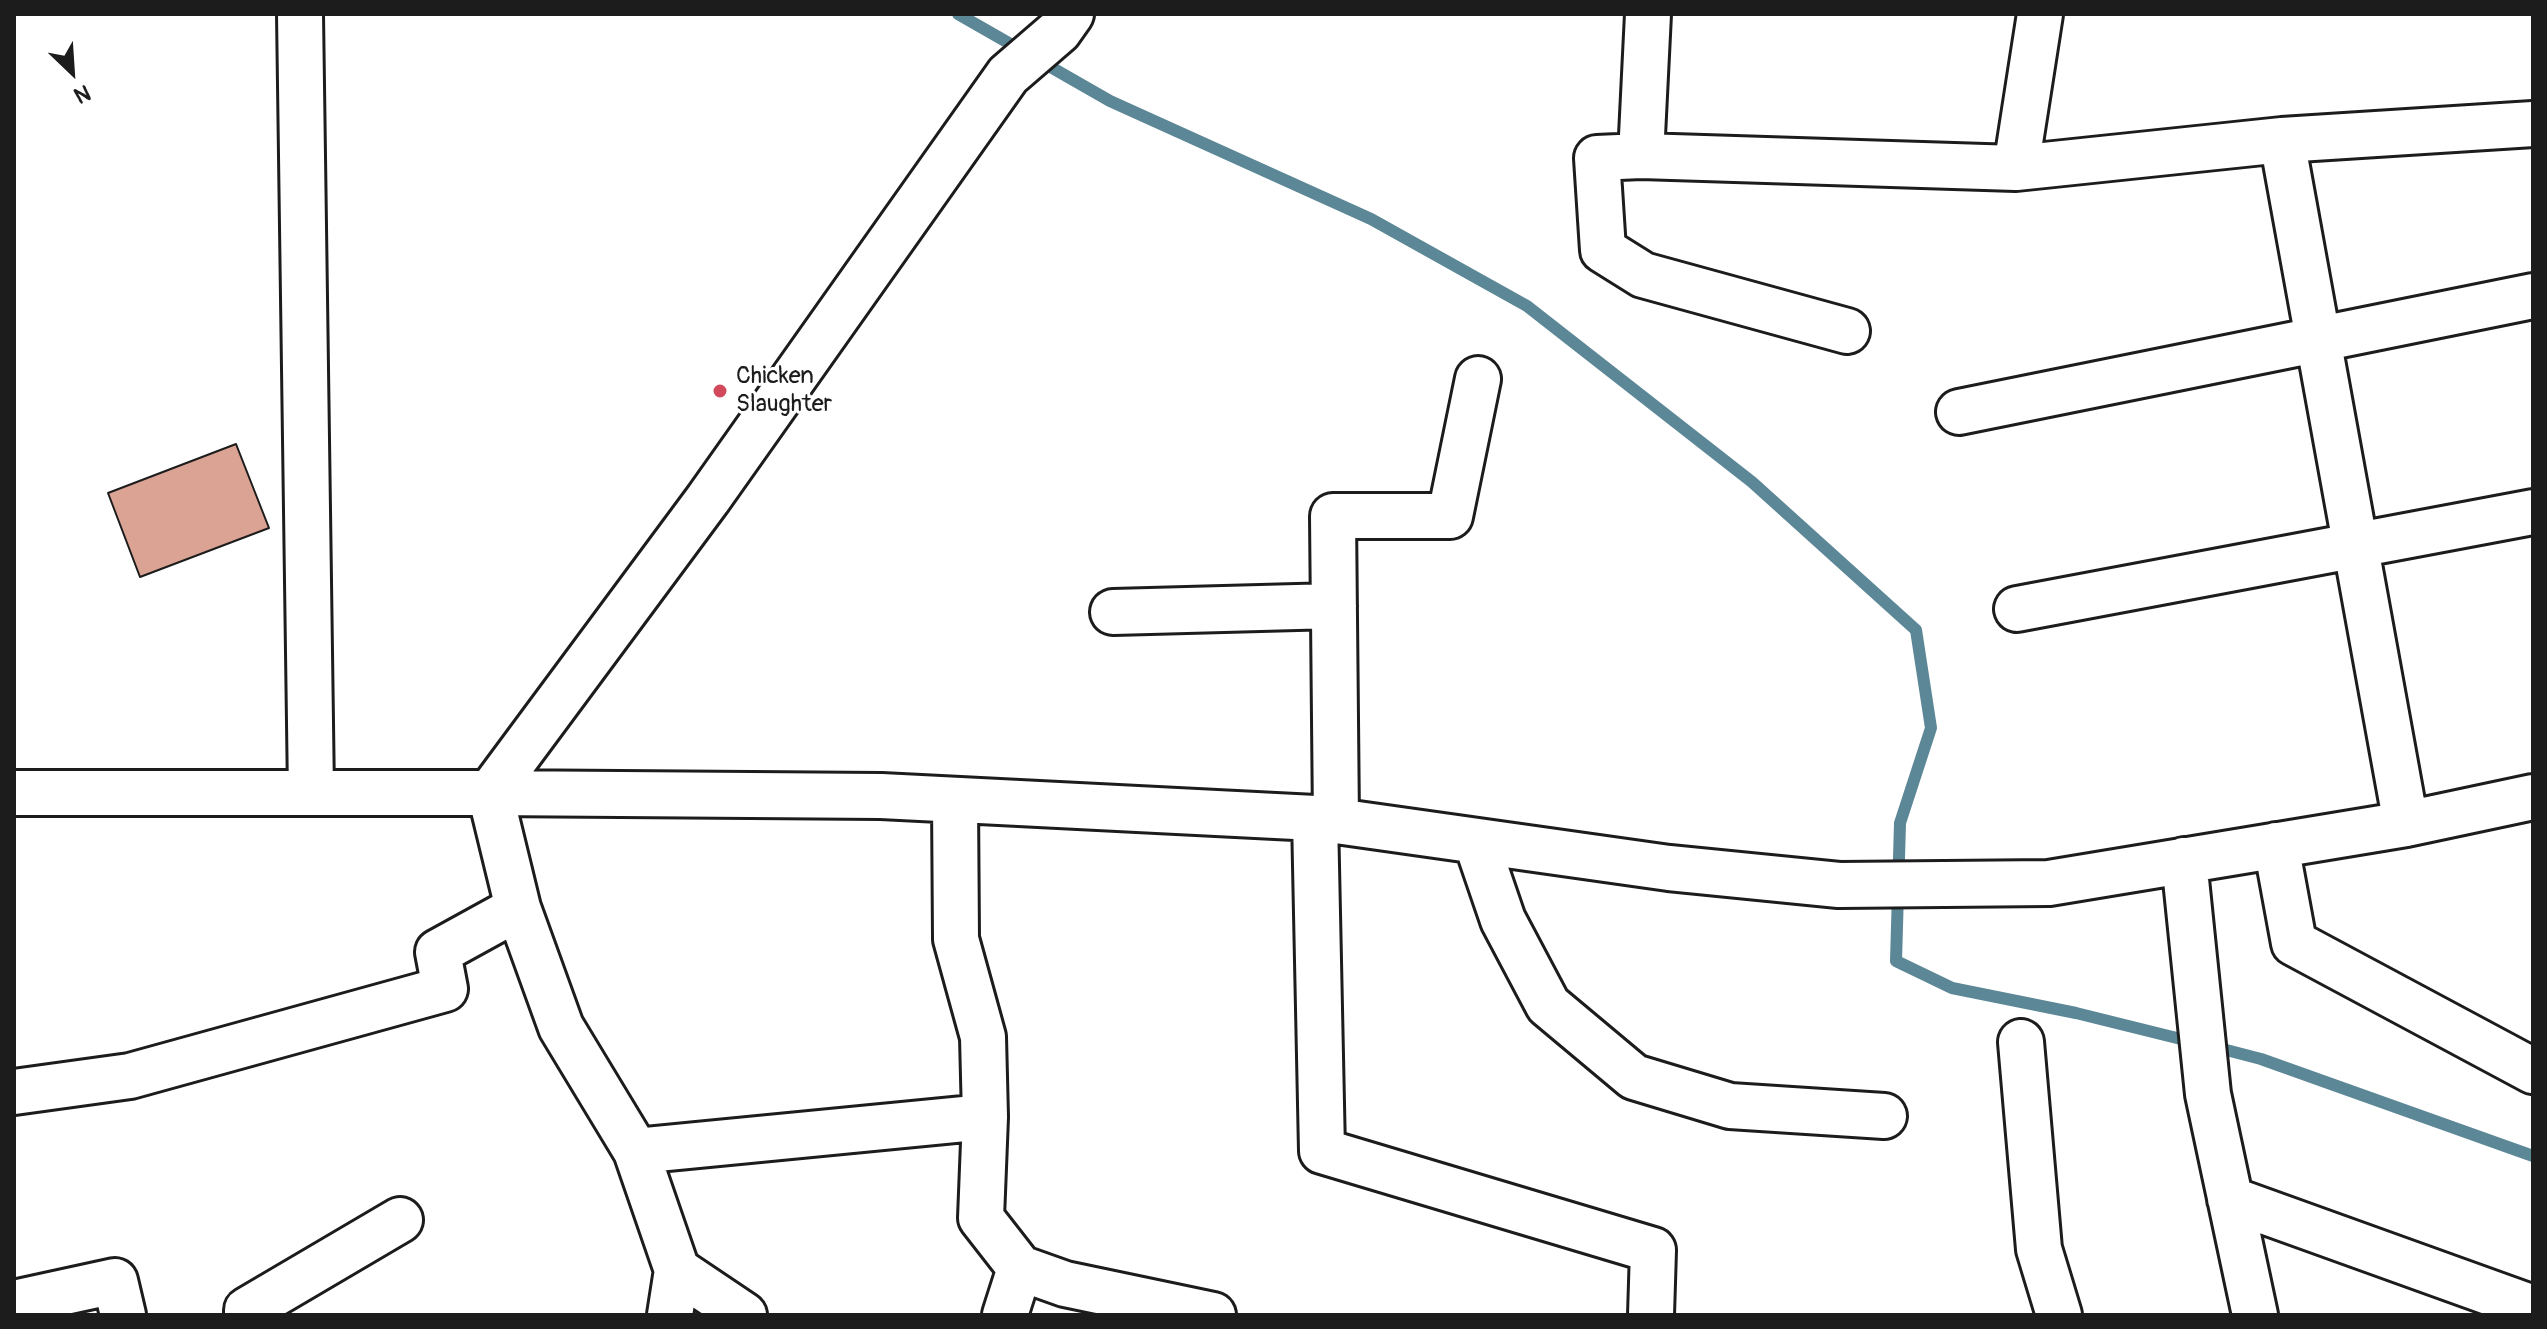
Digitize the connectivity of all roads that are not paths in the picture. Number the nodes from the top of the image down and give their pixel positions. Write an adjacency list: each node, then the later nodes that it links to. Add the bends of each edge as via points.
1 (300, 14): 20 (street)
2 (1648, 14): 7 (street)
3 (2040, 14): 8 (street)
4 (1065, 22): 21 (street, via 1008,75 708,499)
5 (2533, 124): 6 (street)
6 (2282, 140): 8 (street); 11 (street)
7 (1641, 156): 8 (street); 10 (street, via 1597,158 1603,250 1643,275)
8 (2016, 168)
9 (2533, 296): 11 (street)
10 (1847, 331)
11 (2318, 339): 13 (street); 15 (street)
12 (1478, 379): 16 (street, via 1450,516 1333,516)
13 (1959, 412)
14 (2533, 512): 15 (street)
15 (2355, 545): 17 (street); 25 (street)
16 (1334, 606): 18 (street); 24 (street)
17 (2017, 609)
18 (1113, 612)
19 (14, 793): 20 (street)
20 (311, 793): 21 (street)
21 (490, 793): 23 (street); 29 (street)
22 (2533, 797): 25 (street)
23 (955, 800): 24 (street); 34 (street, via 956,939 983,1037)
24 (1325, 820): 26 (street); 49 (street, via 1322,1151 1653,1250)
25 (2406, 824): 27 (street)
26 (1476, 841): 28 (street, via 1839,885 2049,883); 33 (street, via 1503,920 1548,1005 1634,1077 1730,1106)
27 (2276, 845): 28 (street); 31 (street, via 2294,943)
28 (2184, 860): 36 (street, via 2208,1094)
29 (518, 908): 32 (street, via 438,952 445,989 130,1076); 35 (street, via 561,1027)
30 (2021, 1042): 50 (street, via 2039,1249)
31 (2533, 1071)
32 (14, 1092)
33 (1884, 1116)
34 (985, 1117): 35 (street); 38 (street, via 981,1218)
35 (636, 1151): 39 (street)
36 (2230, 1199): 40 (street); 51 (street)
37 (400, 1220): 44 (street, via 247,1310)
38 (1020, 1268): 47 (street); 48 (street, via 1065,1284)
39 (677, 1270): 45 (street); 46 (street)
40 (2470, 1299): 42 (street)
41 (14, 1303): 43 (street, via 115,1281)
42 (2533, 1308)
43 (123, 1315)
44 (247, 1315)
45 (670, 1315)
46 (744, 1315)
47 (1005, 1315)
48 (1213, 1315)
49 (1651, 1315)
50 (2059, 1315)
51 (2255, 1315)

